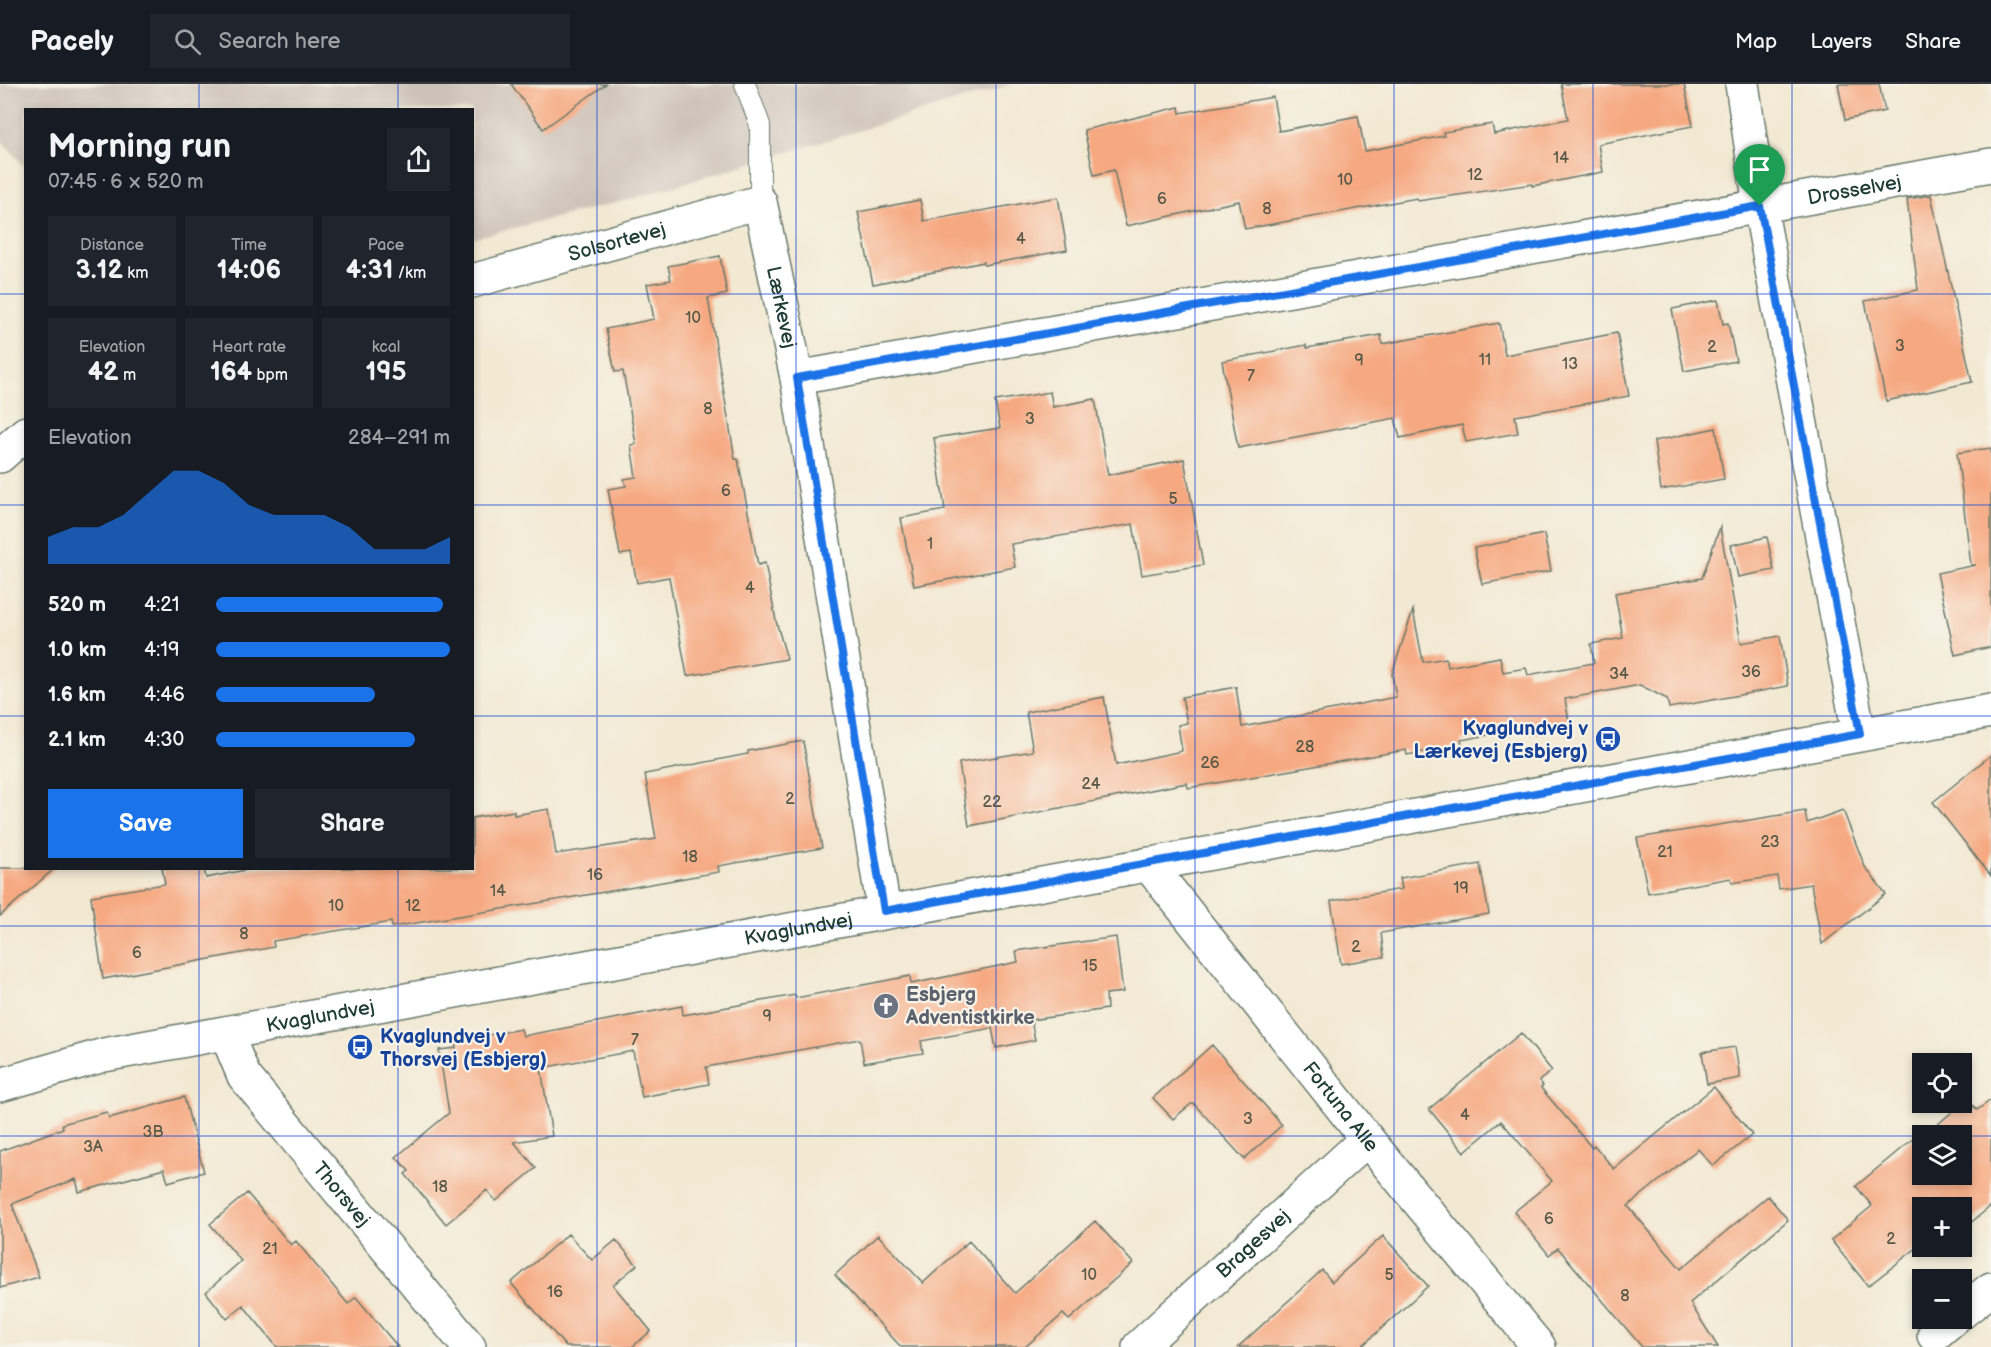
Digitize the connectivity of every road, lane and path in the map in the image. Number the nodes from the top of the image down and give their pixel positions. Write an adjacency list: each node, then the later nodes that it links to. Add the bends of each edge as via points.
1 (745, 84): 4 (lane, via 760,125)
2 (1742, 84): 5 (street)
3 (1991, 165): 5 (street, Drosselvej)
4 (760, 202): 6 (street, Solsortevej); 7 (street, Lærkevej)
5 (1760, 206): 7 (street, Drosselvej); 11 (street)
6 (474, 280)
7 (797, 378): 13 (street, Lærkevej)
8 (24, 435): 9 (street)
9 (0, 456)
10 (1991, 711): 11 (street, Kvaglundvej)
11 (1860, 734): 12 (street, Kvaglundvej)
12 (1148, 864): 13 (street, Kvaglundvej); 16 (street, Fortuna Alle)
13 (884, 911): 14 (street, Kvaglundvej)
14 (226, 1033): 15 (street, Kvaglundvej, via 104,1055); 19 (street, Thorsvej, via 244,1076)
15 (0, 1085)
16 (1367, 1139): 20 (street, Bragesvej); 21 (street, Fortuna Alle)
17 (1991, 1289): 18 (street)
18 (1972, 1304)
19 (469, 1347)
20 (1139, 1347)
21 (1539, 1347)

